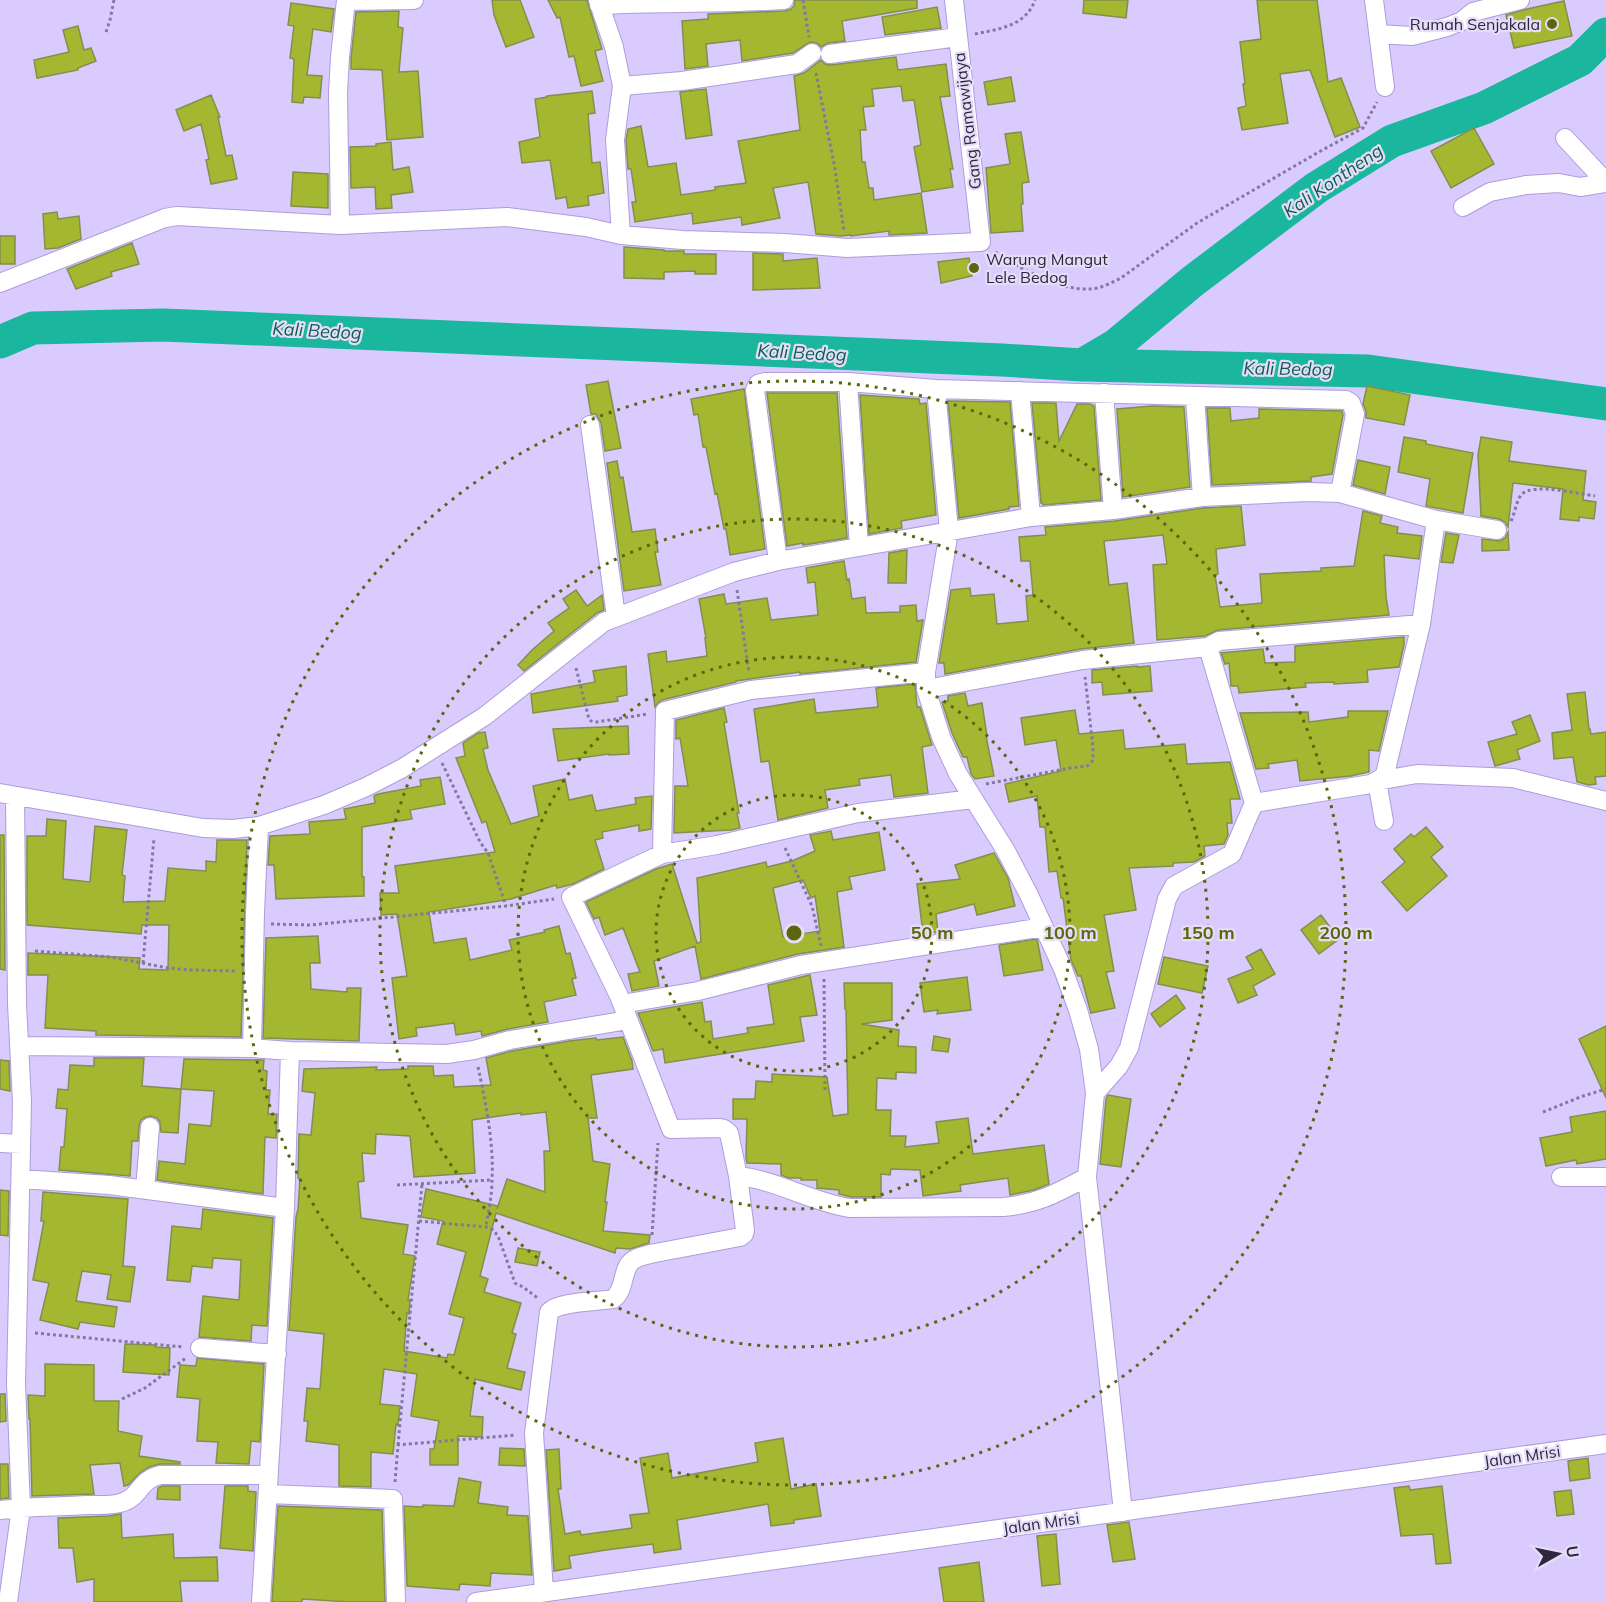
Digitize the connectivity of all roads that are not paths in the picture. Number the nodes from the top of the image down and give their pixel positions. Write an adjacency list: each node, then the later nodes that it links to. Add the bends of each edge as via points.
1 (346, 0): 2 (street); 15 (street, via 339,84)
2 (414, 0)
3 (784, 0): 7 (street)
4 (954, 0): 9 (street, Gang Ramawijaya)
5 (1374, 0): 8 (street)
6 (1520, 0): 8 (street, via 1473,12 1455,24 1412,36)
7 (599, 2): 10 (street)
8 (1378, 34): 11 (street)
9 (958, 38): 10 (street, via 821,53 797,64); 16 (street, Gang Ramawijaya, via 981,242 847,248)
10 (622, 86): 16 (street, via 615,140)
11 (1385, 87)
12 (1565, 138): 13 (street)
13 (1606, 183): 14 (street, via 1580,187 1559,183 1526,185 1490,192)
14 (1463, 207)
15 (340, 225): 16 (street, via 507,217); 17 (street, via 165,218)
16 (621, 235)
17 (0, 283)
18 (848, 382): 19 (street); 31 (street); 32 (street, via 765,382 754,390)
19 (936, 389): 20 (street); 30 (street)
20 (1020, 391): 21 (street); 27 (street)
21 (1104, 393): 22 (street); 26 (street)
22 (1195, 397): 24 (street, via 1351,403 1355,414); 25 (street)
23 (590, 425): 33 (street)
24 (1340, 494): 25 (street); 28 (street)
25 (1202, 497): 26 (street)
26 (1113, 510): 27 (street)
27 (1031, 517): 30 (street)
28 (1436, 520): 29 (street); 34 (street)
29 (1497, 530)
30 (949, 531): 31 (street); 36 (street)
31 (859, 547): 32 (street)
32 (778, 561): 33 (street, via 734,572)
33 (616, 616): 43 (street, via 485,716 401,769 324,805)
34 (1421, 624): 35 (street, via 1219,640); 37 (street, via 1385,774)
35 (1208, 647): 36 (street); 41 (street)
36 (926, 681): 38 (street, via 941,736); 44 (street, via 751,690 665,711)
37 (1377, 781): 40 (street, via 1417,774 1513,778); 41 (street); 42 (street)
38 (970, 794): 44 (street); 45 (street)
39 (7, 795): 43 (street, via 203,828); 47 (street)
40 (1606, 801)
41 (1254, 802): 50 (street, via 1232,854 1180,882 1170,892 1129,1048)
42 (1384, 821)
43 (259, 826): 48 (street)
44 (662, 854): 46 (street, via 571,897)
45 (1044, 927): 46 (street, via 801,965); 50 (street, via 1078,1010)
46 (625, 1012): 49 (street, via 447,1054); 54 (street, via 671,1129 724,1129 729,1133)
47 (19, 1046): 48 (street); 53 (street)
48 (252, 1048): 49 (street)
49 (290, 1051): 60 (street)
50 (1095, 1093): 55 (street)
51 (150, 1127): 59 (street)
52 (0, 1143): 53 (street)
53 (21, 1144): 58 (street)
54 (738, 1176): 55 (street, via 850,1208 1021,1206 1045,1199); 69 (street, via 745,1230 740,1237 638,1258 629,1264 619,1294 613,1299 551,1309 534,1433)
55 (1087, 1177): 68 (street)
56 (1561, 1177): 57 (street)
57 (1606, 1177)
58 (21, 1179): 59 (street); 66 (street, via 16,1384)
59 (146, 1190): 60 (street)
60 (285, 1208): 62 (street)
61 (200, 1348): 62 (street)
62 (277, 1354): 64 (street)
63 (1606, 1444): 68 (street, Jalan Mrisi)
64 (269, 1475): 65 (street); 66 (street, via 160,1475 147,1480 134,1497 118,1504)
65 (268, 1494): 71 (street); 72 (street, via 393,1499)
66 (21, 1508): 67 (street); 70 (street)
67 (0, 1510)
68 (1124, 1512): 69 (street, Jalan Mrisi)
69 (544, 1592): 73 (street, Jalan Mrisi)
70 (8, 1602)
71 (261, 1602)
72 (396, 1602)
73 (476, 1602)

